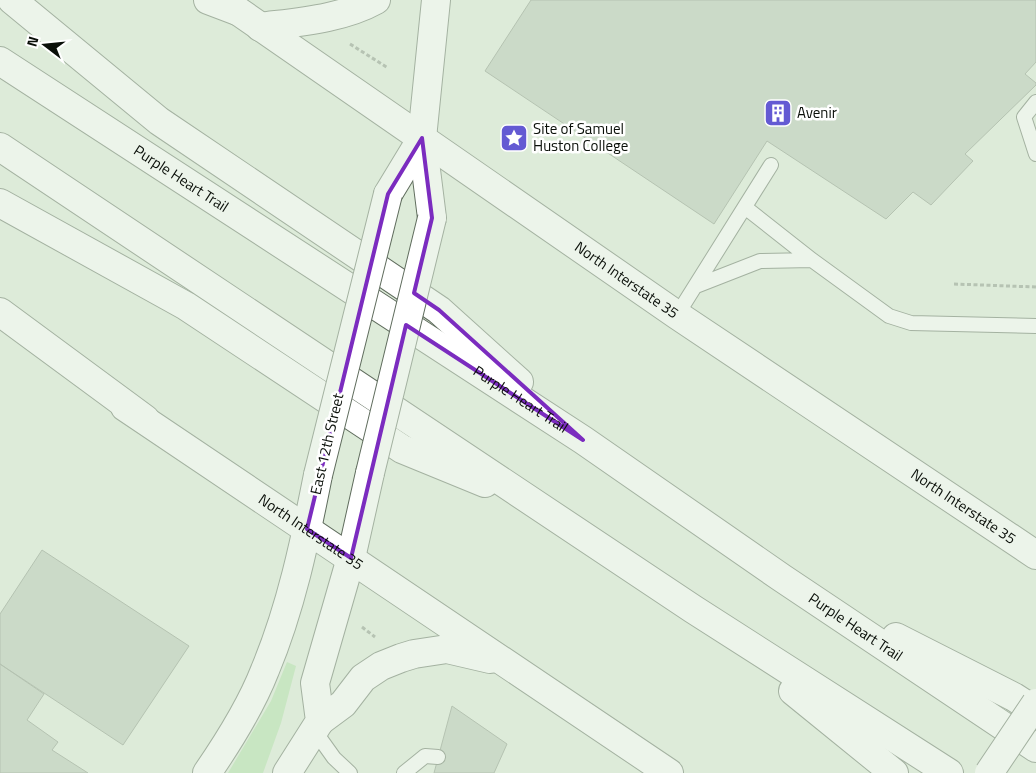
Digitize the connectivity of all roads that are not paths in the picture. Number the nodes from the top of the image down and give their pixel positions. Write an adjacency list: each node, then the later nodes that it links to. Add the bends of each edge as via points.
1 (12, 0): 22 (main road, via 173,131 439,310)
2 (208, 0): 5 (main road, North Interstate 35)
3 (376, 0): 6 (main road, via 349,11)
4 (436, 0): 9 (main road, East 12th Street)
5 (230, 6): 6 (main road, North Interstate 35)
6 (260, 27): 9 (main road, North Interstate 35)
7 (0, 61): 22 (main road, Purple Heart Trail)
8 (1036, 102): 11 (lane, via 1024,117)
9 (422, 138): 18 (main road, North Interstate 35); 24 (main road, East 12th Street, bridge, via 388,194); 26 (main road, East 12th Street, bridge, via 432,218)
10 (0, 148): 23 (main road)
11 (1036, 154)
12 (771, 165): 14 (lane)
13 (0, 203): 23 (main road, via 186,306 402,449)
14 (746, 208): 15 (lane); 16 (lane)
15 (812, 260): 16 (lane, via 760,262); 19 (lane, via 889,316 911,323)
16 (696, 286): 18 (lane)
17 (0, 312): 21 (main road)
18 (677, 315): 25 (main road, North Interstate 35)
19 (1036, 326)
20 (0, 328): 21 (main road, North Interstate 35)
21 (145, 419): 24 (main road, North Interstate 35)
22 (583, 440): 27 (main road, Purple Heart Trail)
23 (540, 505): 28 (main road)
24 (307, 529): 26 (main road, North Interstate 35); 36 (main road, East 12th Street, via 284,616 265,671 226,745)
25 (1036, 555)
26 (350, 558): 29 (main road, North Interstate 35); 32 (main road, East 12th Street, via 315,683)
27 (782, 578): 31 (main road); 33 (main road, Purple Heart Trail)
28 (693, 609): 40 (main road); 41 (main road)
29 (505, 663): 32 (main road, via 447,649 414,654 381,666 363,678 343,704); 35 (main road, North Interstate 35)
30 (1036, 703): 42 (main road, bridge)
31 (1036, 711)
32 (317, 726): 37 (main road); 38 (lane, via 334,758)
33 (1036, 748)
34 (438, 757): 39 (lane, via 425,756)
35 (661, 771)
36 (207, 773)
37 (287, 773)
38 (350, 773)
39 (404, 773)
40 (894, 773)
41 (949, 773)
42 (989, 773)

